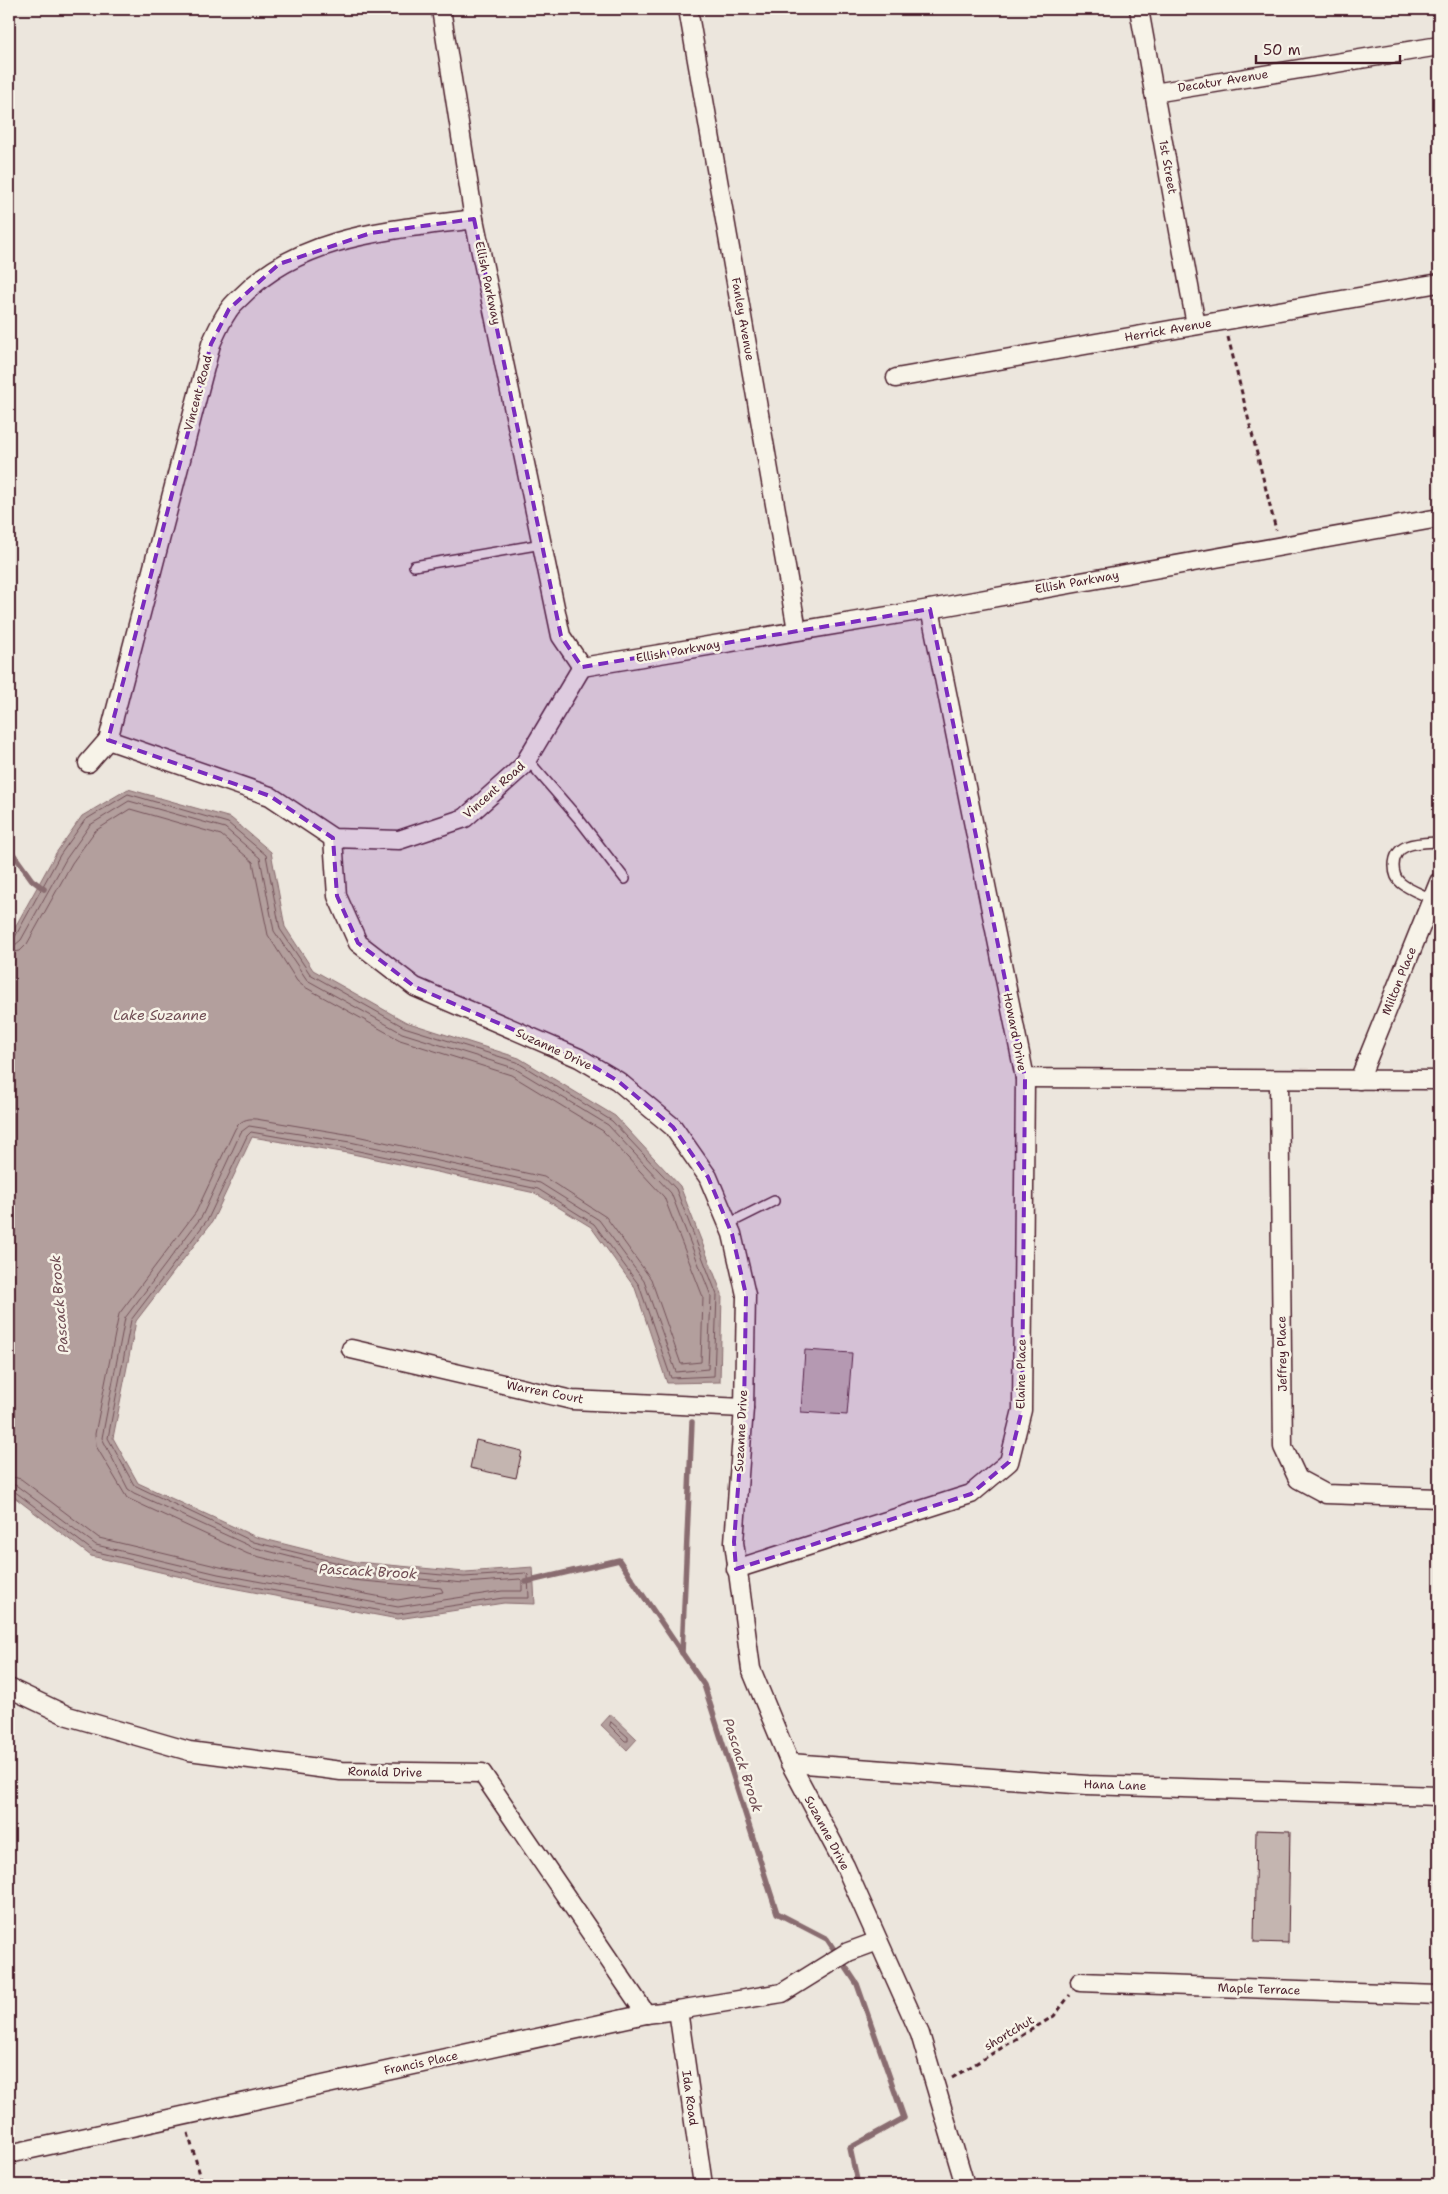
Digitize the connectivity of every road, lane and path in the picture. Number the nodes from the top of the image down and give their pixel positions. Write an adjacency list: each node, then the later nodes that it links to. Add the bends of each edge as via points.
1 (441, 9): 6 (street, Ellish Parkway)
2 (688, 9): 16 (street, Fanley Avenue)
3 (1139, 9): 5 (street, 1st Street)
4 (1439, 46): 5 (street, Decatur Avenue)
5 (1154, 93): 9 (street, 1st Street)
6 (474, 219): 12 (street, Ellish Parkway); 18 (street, Vincent Road, via 371,233 321,248 280,264 229,309 211,344)
7 (1439, 283): 8 (street, Herrick Avenue)
8 (1224, 320): 9 (street, Herrick Avenue); 13 (path)
9 (1196, 325): 10 (street, Herrick Avenue)
10 (896, 378)
11 (1438, 523): 13 (street, Ellish Parkway)
12 (542, 544): 14 (lane); 17 (street, Ellish Parkway, via 561,636)
13 (1280, 545): 15 (street, Ellish Parkway)
14 (414, 566)
15 (930, 609): 16 (street, Ellish Parkway); 26 (street, Howard Drive)
16 (797, 630): 17 (street, Ellish Parkway)
17 (582, 667): 19 (street, Vincent Road)
18 (108, 740): 20 (street, Vincent Road); 21 (street, via 270,796)
19 (527, 760): 21 (street, Vincent Road, via 465,818 399,840); 23 (lane)
20 (88, 763)
21 (333, 838): 31 (street, Suzanne Drive, via 337,896 358,944 415,987 578,1058 618,1081 673,1127 708,1177)
22 (1439, 842): 25 (lane, via 1404,846 1398,850 1394,864 1399,882)
23 (625, 879)
24 (1439, 882): 25 (street, Milton Place)
25 (1432, 899): 27 (street, Milton Place)
26 (1025, 1078): 29 (street, Howard Drive); 35 (street, Elaine Place, via 1022,1410 1009,1462 971,1494)
27 (1359, 1080): 28 (street, Howard Drive); 29 (street, Howard Drive)
28 (1439, 1080)
29 (1279, 1081): 34 (street, Jeffrey Place, via 1283,1447 1298,1479 1326,1494)
30 (774, 1202): 31 (lane)
31 (728, 1224): 33 (street, Suzanne Drive, via 746,1295)
32 (351, 1349): 33 (street, Warren Court, via 572,1400)
33 (744, 1408): 35 (street, Suzanne Drive, via 734,1542)
34 (1439, 1498)
35 (736, 1570): 37 (street, Suzanne Drive, via 751,1669)
36 (9, 1688): 43 (street, Ronald Drive, via 68,1716 189,1751 341,1771 482,1772)
37 (790, 1763): 38 (street, Hana Lane, via 1087,1785); 39 (street, Suzanne Drive, via 845,1866)
38 (1439, 1796)
39 (878, 1941): 42 (street, Francis Place, via 848,1952 782,1993); 44 (street, Suzanne Drive, via 920,2034)
40 (1080, 1982): 41 (street, Maple Terrace); 44 (path, shortchut, via 1054,2016)
41 (1439, 1995)
42 (678, 2010): 43 (street, Francis Place); 48 (street, Ida Road)
43 (646, 2014): 45 (street, Francis Place)
44 (936, 2087): 49 (street, Suzanne Drive)
45 (182, 2116): 46 (street, Francis Place); 47 (path)
46 (9, 2154)
47 (203, 2185)
48 (703, 2185)
49 (965, 2185)

